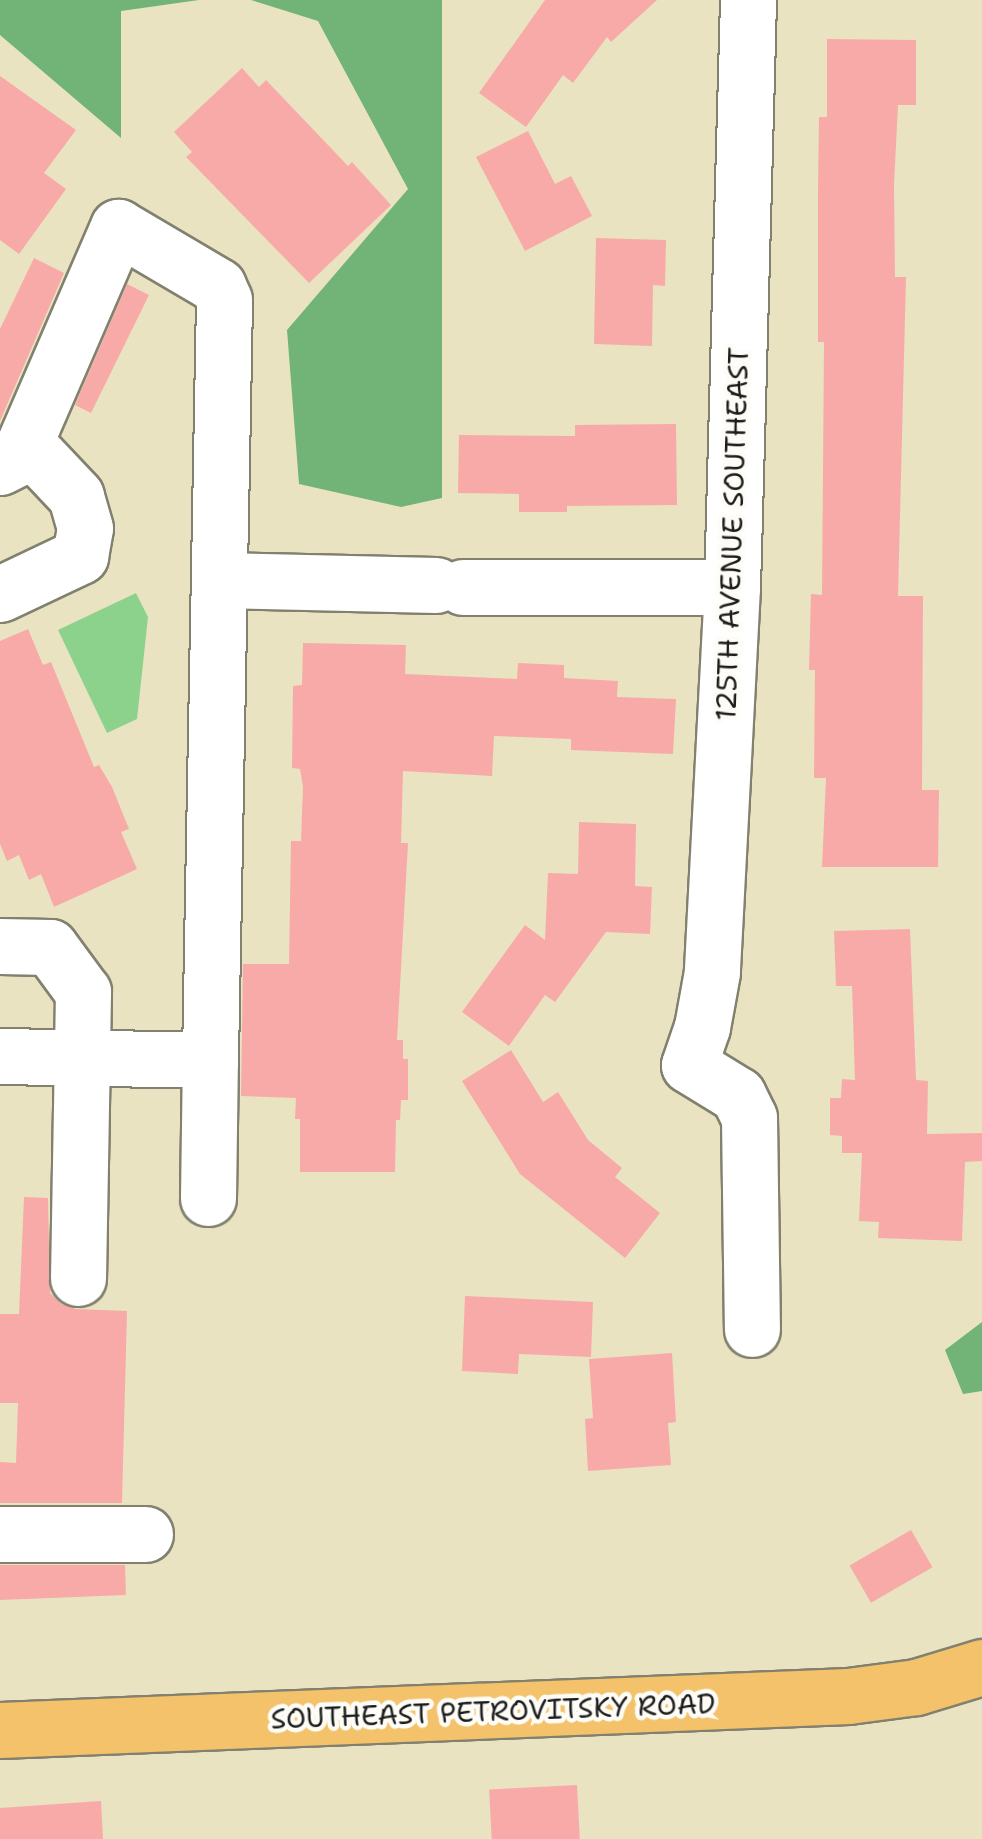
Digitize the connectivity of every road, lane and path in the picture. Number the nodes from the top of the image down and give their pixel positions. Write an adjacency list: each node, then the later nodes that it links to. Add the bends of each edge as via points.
1 (748, 0): 4 (street, 125TH AVENUE SOUTHEAST)
2 (12, 454): 3 (street, via 118,227 218,286 224,300); 5 (street, via 76,496 86,528 80,556)
3 (219, 580): 4 (street); 9 (street)
4 (732, 587): 12 (street, 125TH AVENUE SOUTHEAST, via 712,972 689,1065 738,1095 749,1118)
5 (0, 594)
6 (0, 946): 8 (street, via 50,947 83,992)
7 (0, 1056): 8 (street)
8 (82, 1058): 9 (street); 11 (street)
9 (210, 1060): 10 (street)
10 (208, 1198)
11 (78, 1278)
12 (752, 1330)
13 (0, 1534): 14 (street)
14 (145, 1534)
15 (982, 1668): 16 (main road, SOUTHEAST PETROVITSKY ROAD, via 916,1687 848,1696)
16 (0, 1730)

